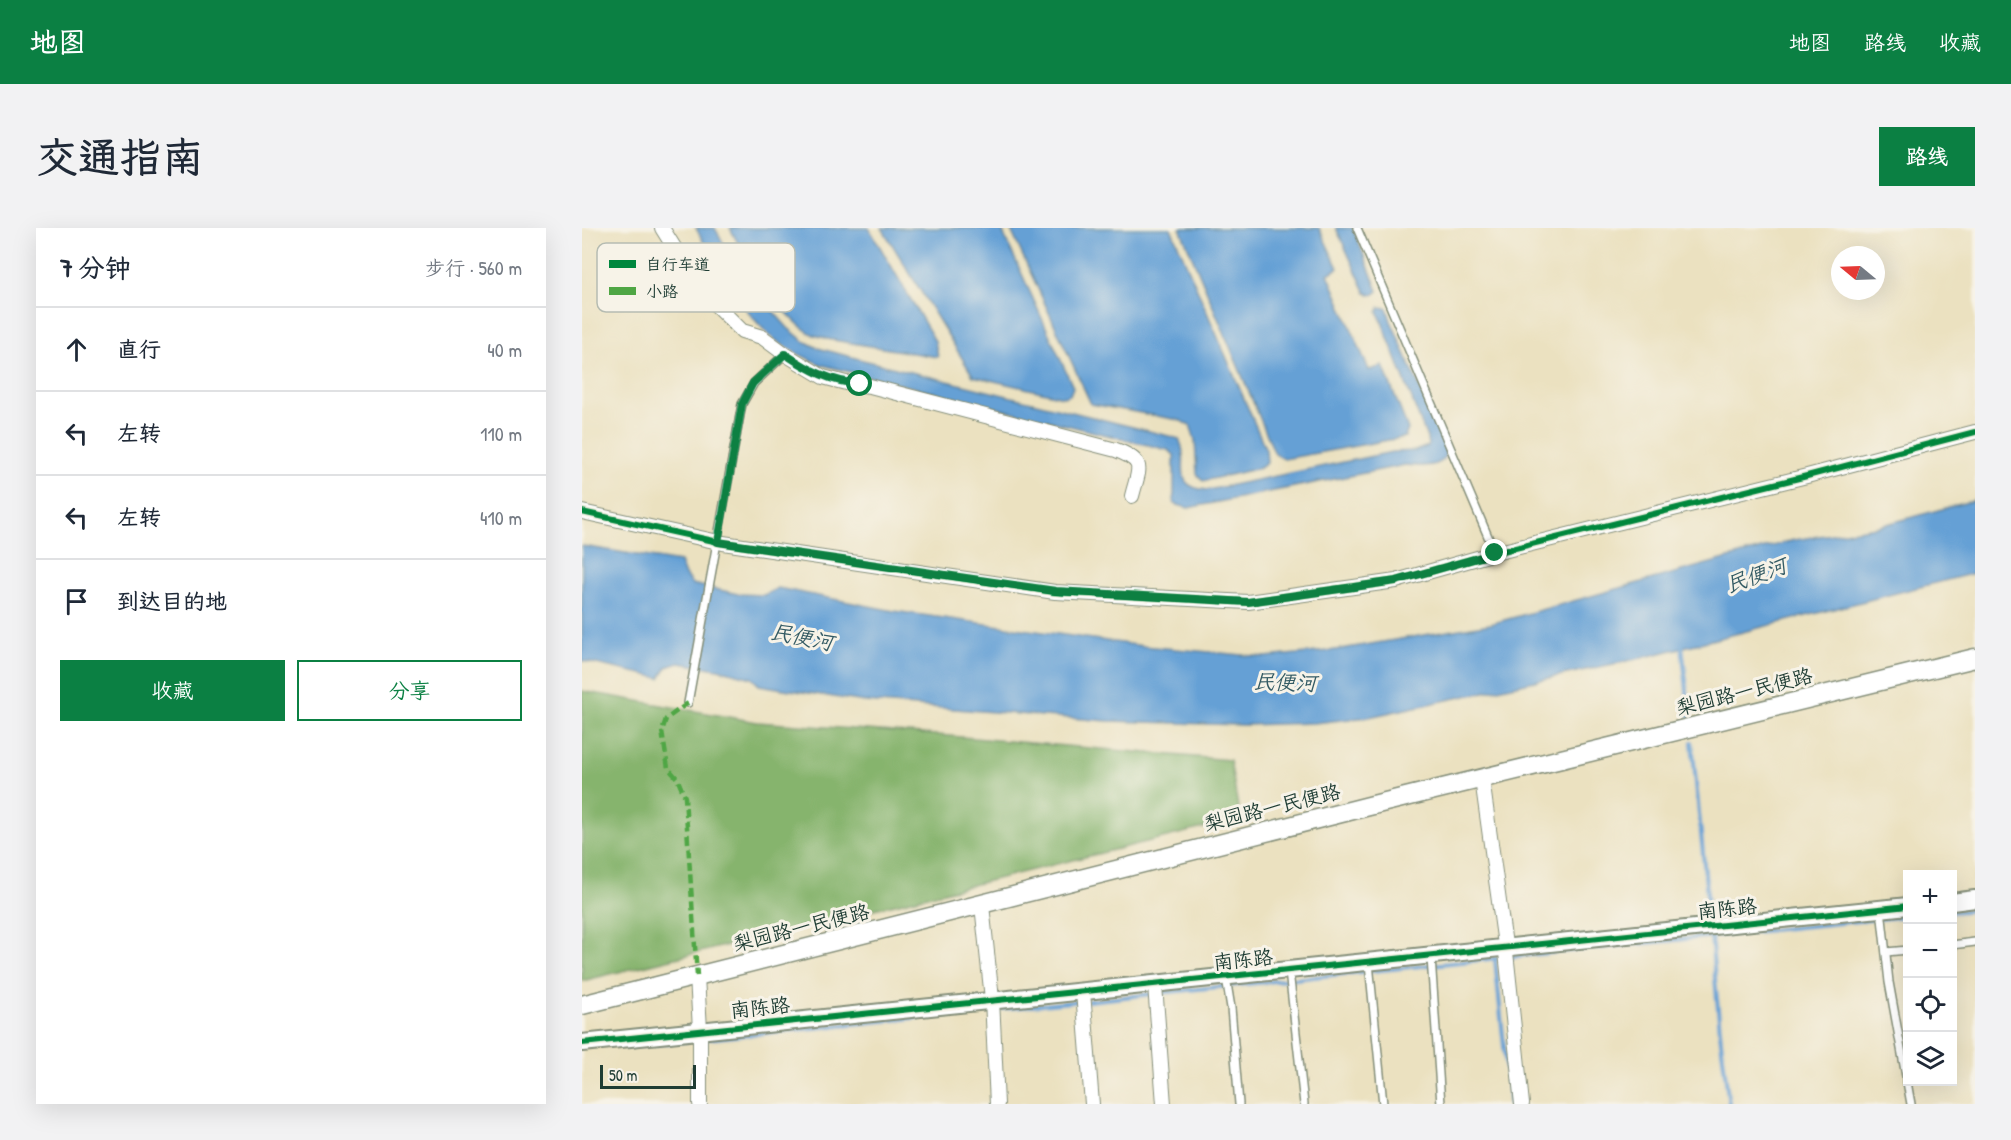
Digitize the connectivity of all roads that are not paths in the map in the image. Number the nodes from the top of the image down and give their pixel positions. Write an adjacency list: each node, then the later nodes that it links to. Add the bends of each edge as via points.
1 (662, 228): 3 (street)
2 (1357, 228): 10 (lane)
3 (671, 243)
4 (724, 312): 5 (street, via 742,331 762,337)
5 (785, 354): 7 (street, via 836,381 870,386 1128,455 1139,467); 9 (lane, via 753,383 742,404)
6 (1975, 432): 10 (street)
7 (1132, 496)
8 (582, 512): 9 (street)
9 (718, 542): 10 (street, via 1056,591 1248,602 1396,581); 12 (lane)
10 (1495, 553)
11 (1975, 658): 13 (main road, 梨园路一民便路)
12 (688, 703)
13 (1482, 779): 16 (main road, 梨园路一民便路); 23 (street)
14 (1975, 899): 15 (street)
15 (1957, 901)
16 (982, 905): 26 (main road, 梨园路一民便路); 32 (street)
17 (1903, 908): 18 (street, 南陈路)
18 (1882, 916): 22 (lane); 23 (street, 南陈路)
19 (1975, 942): 20 (lane)
20 (1957, 944)
21 (1903, 950): 22 (lane)
22 (1886, 952): 44 (lane)
23 (1506, 954): 24 (street, 南陈路); 43 (street)
24 (1431, 962): 25 (street, 南陈路); 42 (lane)
25 (1369, 968): 27 (street, 南陈路); 41 (lane)
26 (697, 976): 31 (main road, 梨园路一民便路); 33 (street)
27 (1290, 977): 28 (street, 南陈路); 40 (lane)
28 (1227, 983): 29 (street, 南陈路); 39 (lane)
29 (1156, 991): 30 (street, 南陈路); 38 (street)
30 (1084, 998): 32 (street, 南陈路); 37 (street)
31 (582, 1005)
32 (992, 1006): 33 (street, 南陈路); 36 (street)
33 (700, 1036): 34 (street, 南陈路); 35 (street)
34 (582, 1043)
35 (700, 1104)
36 (996, 1104)
37 (1092, 1104)
38 (1164, 1104)
39 (1239, 1104)
40 (1304, 1104)
41 (1383, 1104)
42 (1441, 1104)
43 (1522, 1104)
44 (1911, 1104)

